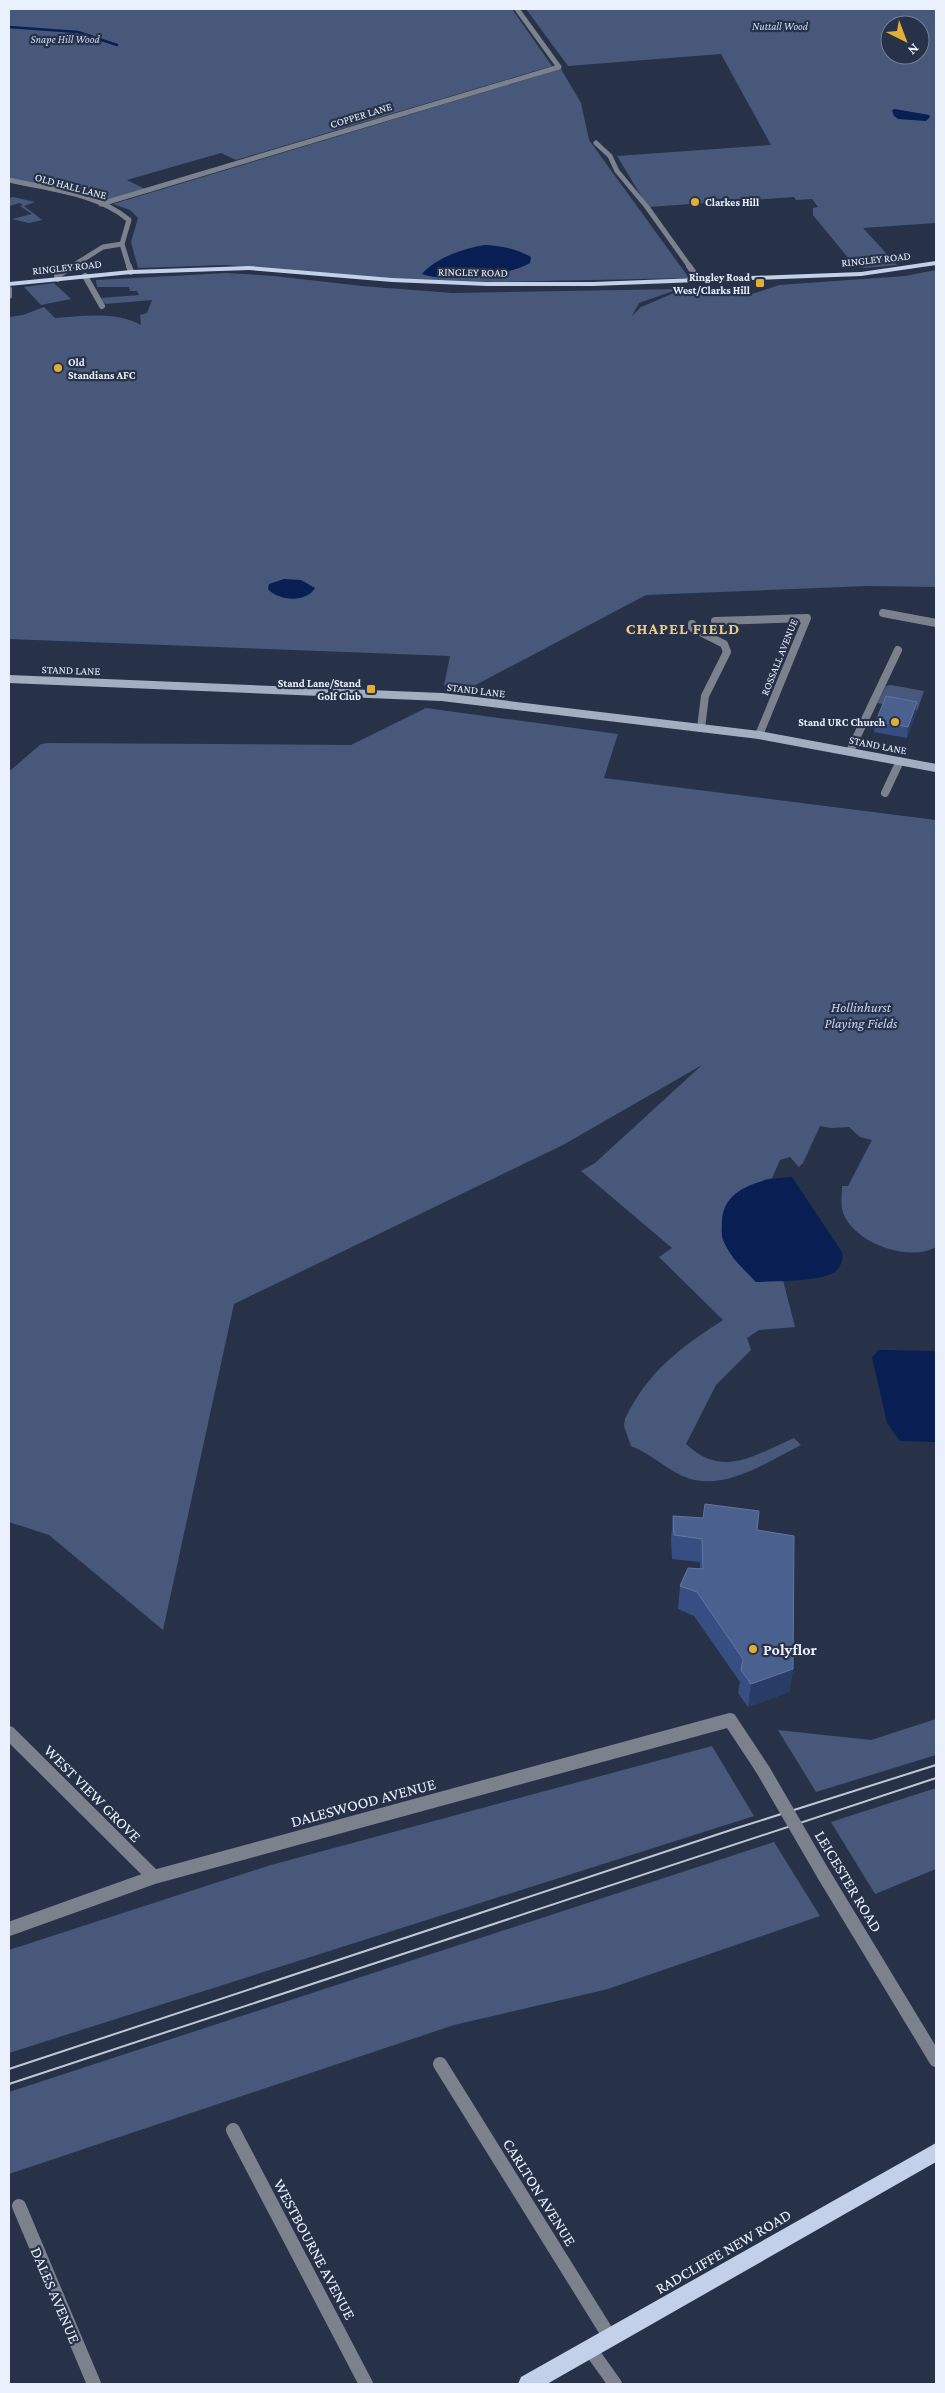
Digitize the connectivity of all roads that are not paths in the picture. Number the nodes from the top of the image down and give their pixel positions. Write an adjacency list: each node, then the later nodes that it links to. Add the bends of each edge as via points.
1 (517, 9): 4 (street, COPPER LANE, via 559,67)
2 (596, 143): 10 (street, via 610,156 617,171)
3 (9, 180): 4 (street, OLD HALL LANE)
4 (102, 204): 5 (street, OLD HALL LANE, via 122,212 129,220)
5 (122, 244): 7 (street); 9 (street, via 103,246)
6 (936, 263): 10 (main road, RINGLEY ROAD, via 860,274)
7 (130, 272): 8 (main road, RINGLEY ROAD); 10 (main road, RINGLEY ROAD, via 249,268 487,284)
8 (85, 276): 9 (main road, RINGLEY ROAD); 14 (street)
9 (58, 278): 11 (main road, RINGLEY ROAD)
10 (699, 280)
11 (9, 284)
12 (9, 289): 13 (street)
13 (9, 296)
14 (102, 306)
15 (883, 613): 17 (street)
16 (715, 621): 22 (street, ROSSALL AVENUE, via 807,618)
17 (936, 623)
18 (692, 624): 21 (street, via 692,628 724,644 727,652 705,696)
19 (898, 650): 23 (street)
20 (9, 679): 21 (street, STAND LANE, via 442,697)
21 (701, 728): 22 (street, STAND LANE)
22 (759, 735): 23 (street, STAND LANE)
23 (850, 752): 24 (street, STAND LANE)
24 (900, 761): 25 (street, STAND LANE); 26 (street)
25 (936, 768)
26 (885, 793)
27 (730, 1720): 29 (street, DALESWOOD AVENUE); 31 (street, LEICESTER ROAD, bridge)
28 (9, 1733): 29 (street, WEST VIEW GROVE)
29 (154, 1877): 30 (street, DALESWOOD AVENUE)
30 (9, 1929)
31 (936, 2060)
32 (440, 2064): 36 (street, CARLTON AVENUE)
33 (233, 2130): 39 (street, WESTBOURNE AVENUE)
34 (936, 2152): 36 (main road, RADCLIFFE NEW ROAD)
35 (19, 2206): 38 (street, DALES AVENUE)
36 (611, 2339): 37 (main road, RADCLIFFE NEW ROAD)
37 (590, 2349): 40 (main road, RADCLIFFE NEW ROAD); 41 (street)
38 (94, 2384)
39 (366, 2384)
40 (528, 2384)
41 (615, 2384)

